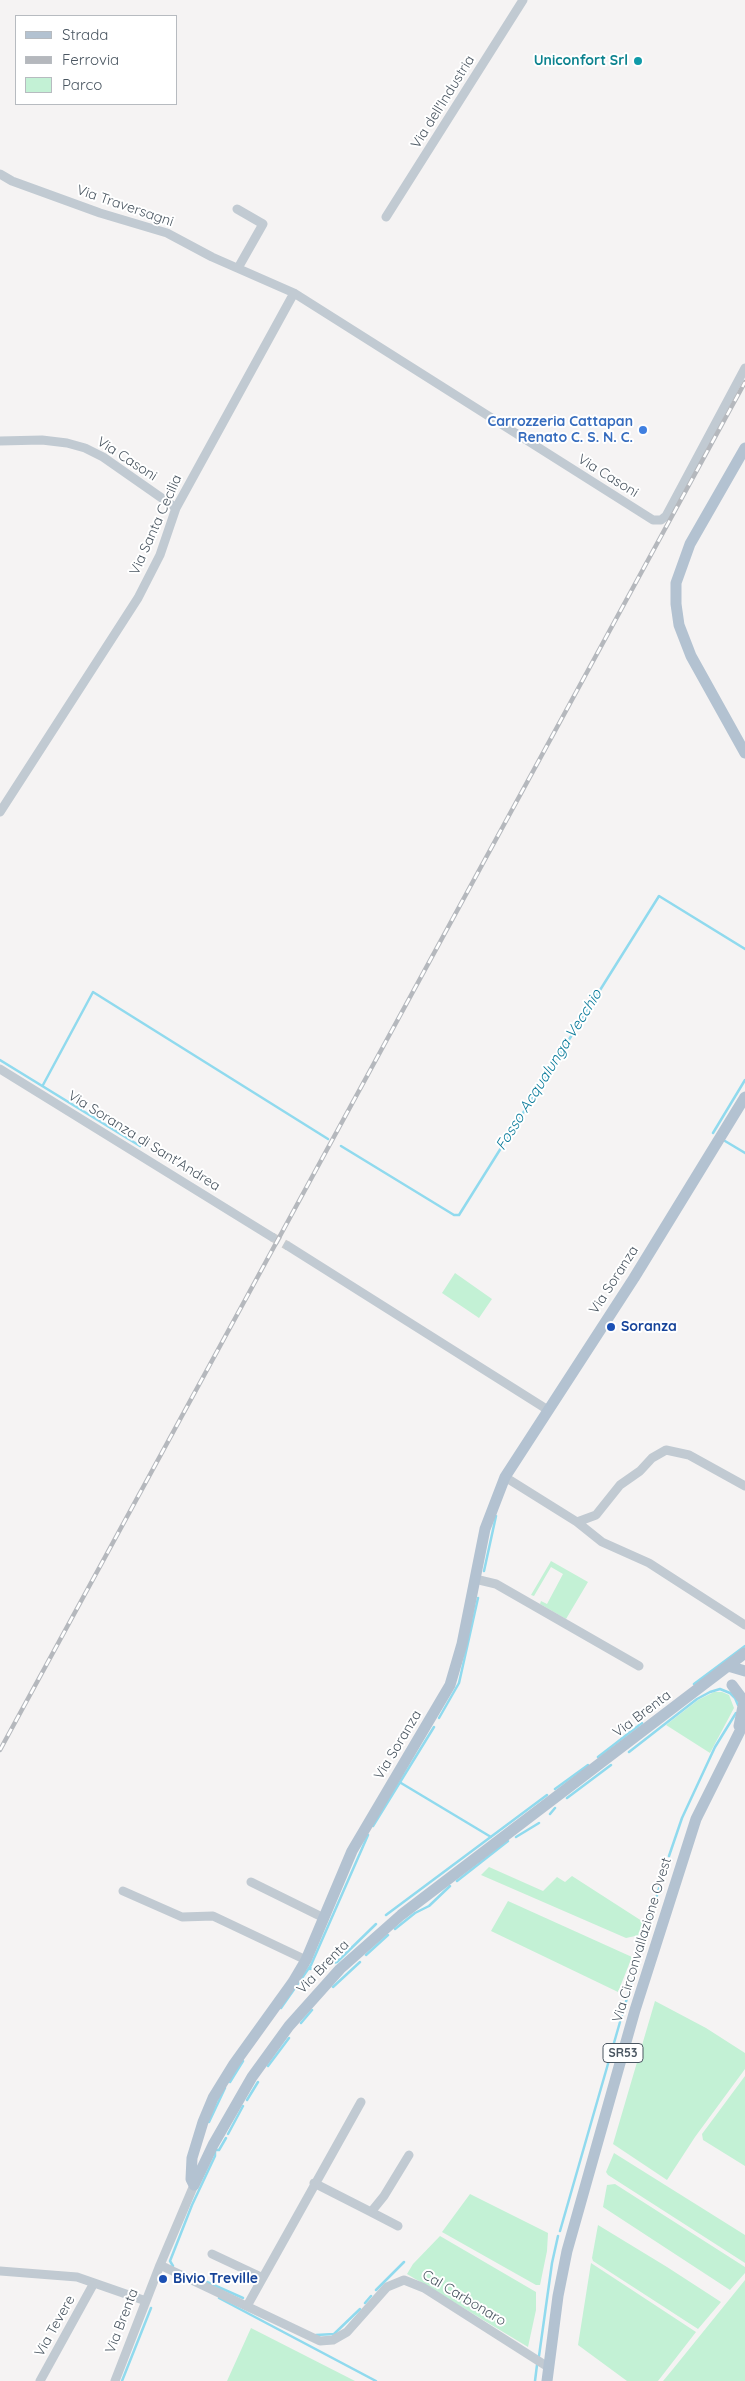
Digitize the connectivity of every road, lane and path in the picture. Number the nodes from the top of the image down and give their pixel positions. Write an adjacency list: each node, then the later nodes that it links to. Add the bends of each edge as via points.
1 (522, 0): 4 (street, Via dell'Industria)
2 (0, 174): 5 (street, Via Traversagni, via 92,210 166,234)
3 (237, 209): 5 (street, via 263,224)
4 (386, 217)
5 (238, 268): 6 (street, Via Traversagni)
6 (294, 293): 7 (street, Via Casoni, via 601,489 657,521 666,516); 10 (street, Via Santa Cecilia)
7 (745, 368)
8 (0, 441): 10 (street, Via Casoni, via 67,442 85,448)
9 (745, 448): 11 (main road, via 690,544 676,583 679,625 691,656)
10 (176, 508): 12 (street, Via Santa Cecilia, via 160,555 138,598)
11 (745, 753)
12 (0, 812)
13 (0, 1069): 15 (street, Via Soranza di Sant'Andrea)
14 (745, 1097): 17 (main road, Via Soranza)
15 (272, 1237)
16 (288, 1246): 17 (street)
17 (548, 1410): 18 (main road, Via Soranza)
18 (505, 1477): 20 (street); 21 (main road, Via Soranza, via 489,1514)
19 (745, 1486): 20 (street, via 689,1455 666,1450 620,1485 596,1515)
20 (577, 1522): 22 (street, via 602,1542 649,1563)
21 (475, 1579): 24 (street, via 496,1584); 34 (main road, Via Soranza, via 450,1685 352,1851)
22 (745, 1625)
23 (745, 1653): 25 (main road, Via Brenta)
24 (638, 1666)
25 (728, 1666): 26 (main road); 29 (main road, Via Brenta)
26 (745, 1671)
27 (732, 1685): 28 (main road, Via Brenta); 29 (main road, Via Brenta, via 718,1684); 31 (main road, via 744,1701)
28 (745, 1688)
29 (698, 1690): 39 (main road, Via Brenta, via 401,1915 340,1969 289,2026 252,2077)
30 (745, 1721): 31 (main road, Via Circonvallazione Ovest / SR53)
31 (736, 1735): 49 (main road, Via Circonvallazione Ovest / SR53, via 696,1819 635,2010 567,2251)
32 (251, 1882): 34 (street)
33 (123, 1891): 35 (street, via 182,1917 213,1916)
34 (324, 1918): 35 (main road, Via Soranza)
35 (306, 1960): 39 (main road, Via Soranza, via 213,2098 192,2158 191,2179)
36 (361, 2102): 38 (street)
37 (409, 2155): 40 (street)
38 (314, 2183): 40 (street); 45 (street)
39 (194, 2185): 43 (street, Via Brenta)
40 (371, 2212): 41 (street)
41 (398, 2226)
42 (212, 2254): 45 (street)
43 (160, 2264): 47 (street, Via Brenta); 48 (street, Cal Carbonaro)
44 (1, 2274): 46 (street, Via Tevere, via 61,2275)
45 (261, 2277): 48 (street)
46 (94, 2283): 47 (street, Via Tevere); 50 (street, Via Tevere)
47 (146, 2301): 51 (street, Via Brenta)
48 (247, 2306): 49 (street, Cal Carbonaro, via 307,2336 327,2341 347,2332 387,2287 404,2280 424,2288)
49 (548, 2367): 52 (main road, Via Circonvallazione Ovest / SR53)
50 (40, 2381)
51 (115, 2381)
52 (547, 2381)

